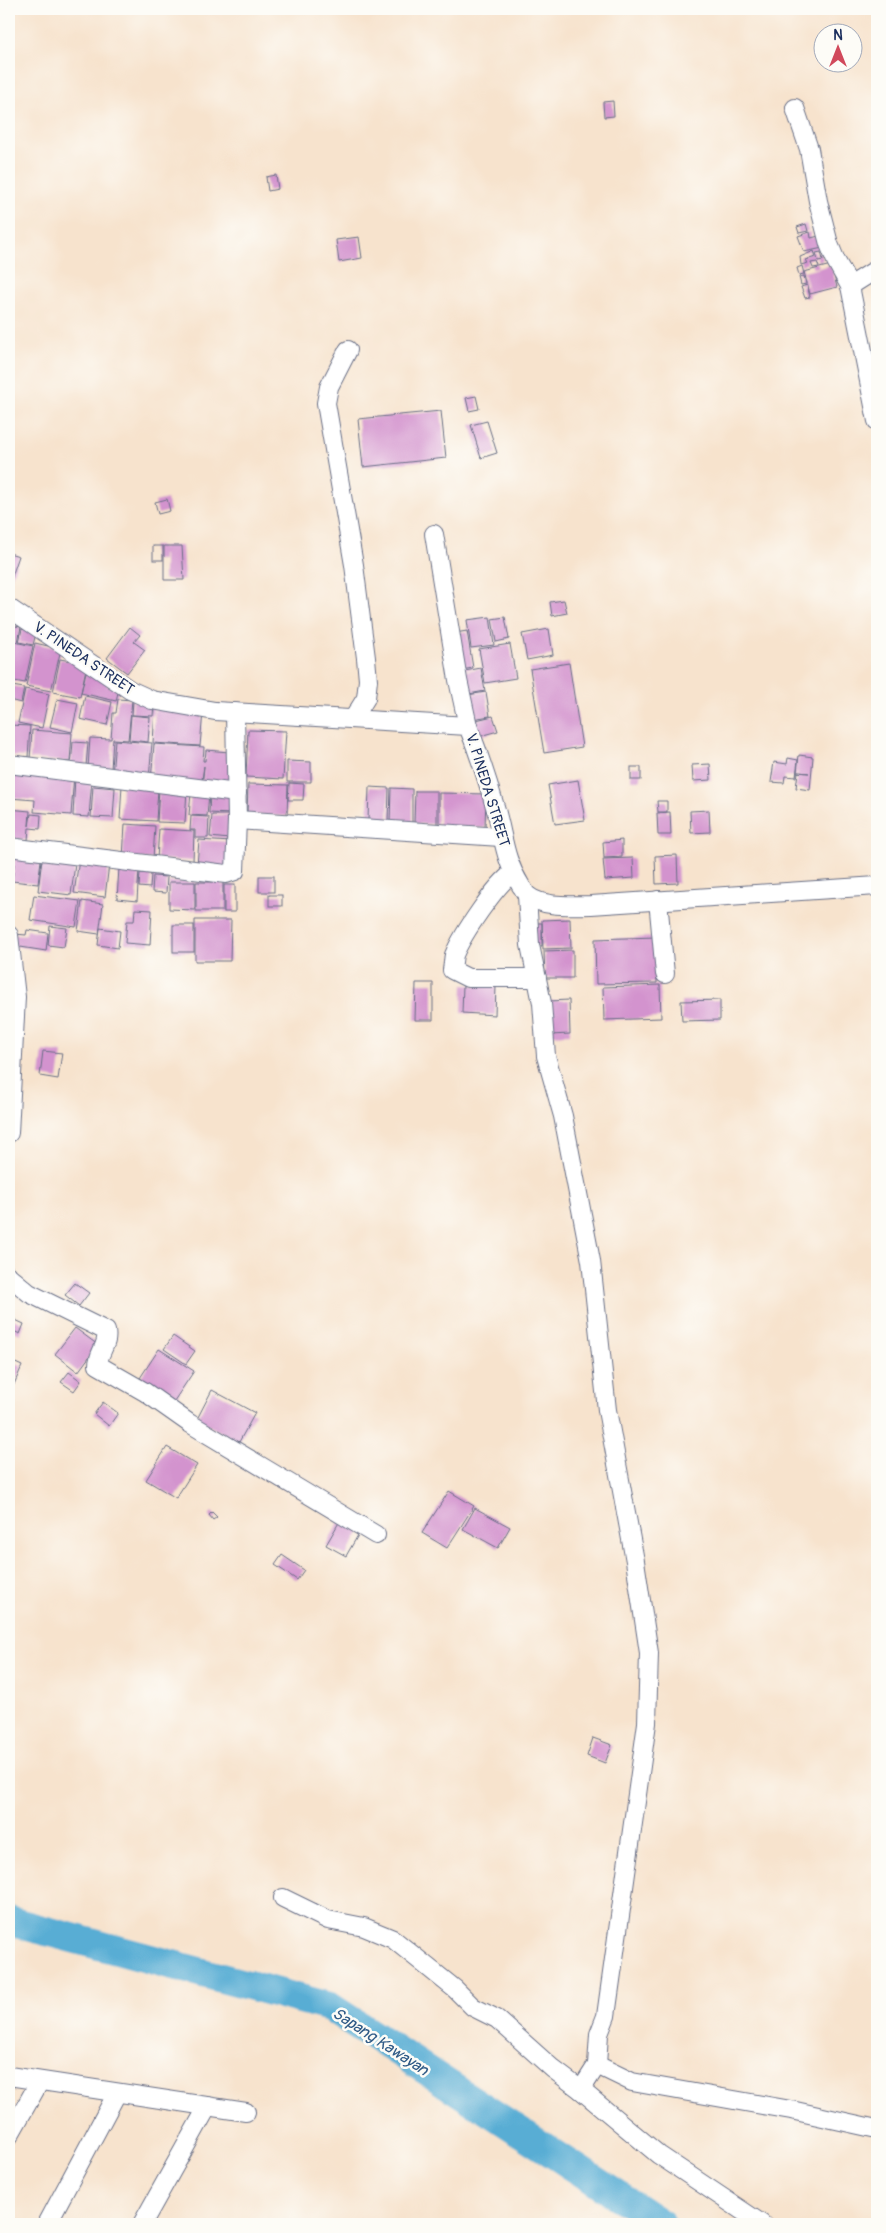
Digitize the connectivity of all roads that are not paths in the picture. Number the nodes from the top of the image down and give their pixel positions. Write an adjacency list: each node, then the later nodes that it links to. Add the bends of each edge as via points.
1 (795, 108): 3 (street, via 809,149 829,244)
2 (877, 269): 3 (street)
3 (850, 286): 5 (street)
4 (348, 350): 9 (street, via 329,387 326,403 354,565 366,658 366,698)
5 (877, 422)
6 (434, 534): 10 (street)
7 (9, 608): 8 (street, V. PINEDA STREET, via 145,697)
8 (236, 712): 9 (street, V. PINEDA STREET); 12 (street)
9 (353, 720): 10 (street, V. PINEDA STREET)
10 (468, 726): 14 (street, V. PINEDA STREET, via 495,805)
11 (9, 764): 12 (street)
12 (237, 794): 13 (street)
13 (237, 820): 14 (street); 15 (street, via 236,870 226,874)
14 (501, 838): 16 (street, V. PINEDA STREET)
15 (9, 848)
16 (513, 873): 18 (street, V. PINEDA STREET); 22 (street, via 485,903 454,955 452,970 468,978)
17 (877, 886): 19 (street)
18 (527, 895): 19 (street, via 564,905); 22 (street, via 530,945)
19 (658, 900): 21 (street)
20 (9, 934): 23 (street, via 16,998)
21 (665, 974)
22 (537, 978): 27 (street, via 546,1056 564,1116 591,1261 607,1410 648,1653 647,1722 606,2016 597,2046)
23 (9, 1133)
24 (9, 1276): 25 (street, via 29,1293 106,1331 108,1339 98,1365)
25 (376, 1535)
26 (283, 1898): 30 (street, via 328,1920 364,1927 393,1939 474,2007 497,2019)
27 (597, 2065): 30 (street); 34 (street, via 632,2082)
28 (9, 2076): 29 (street)
29 (40, 2081): 31 (street); 35 (street)
30 (581, 2090): 38 (street, via 659,2156)
31 (117, 2092): 32 (street); 36 (street)
32 (208, 2106): 33 (street); 37 (street)
33 (246, 2112)
34 (877, 2129)
35 (9, 2136)
36 (47, 2224)
37 (142, 2224)
38 (762, 2224)

